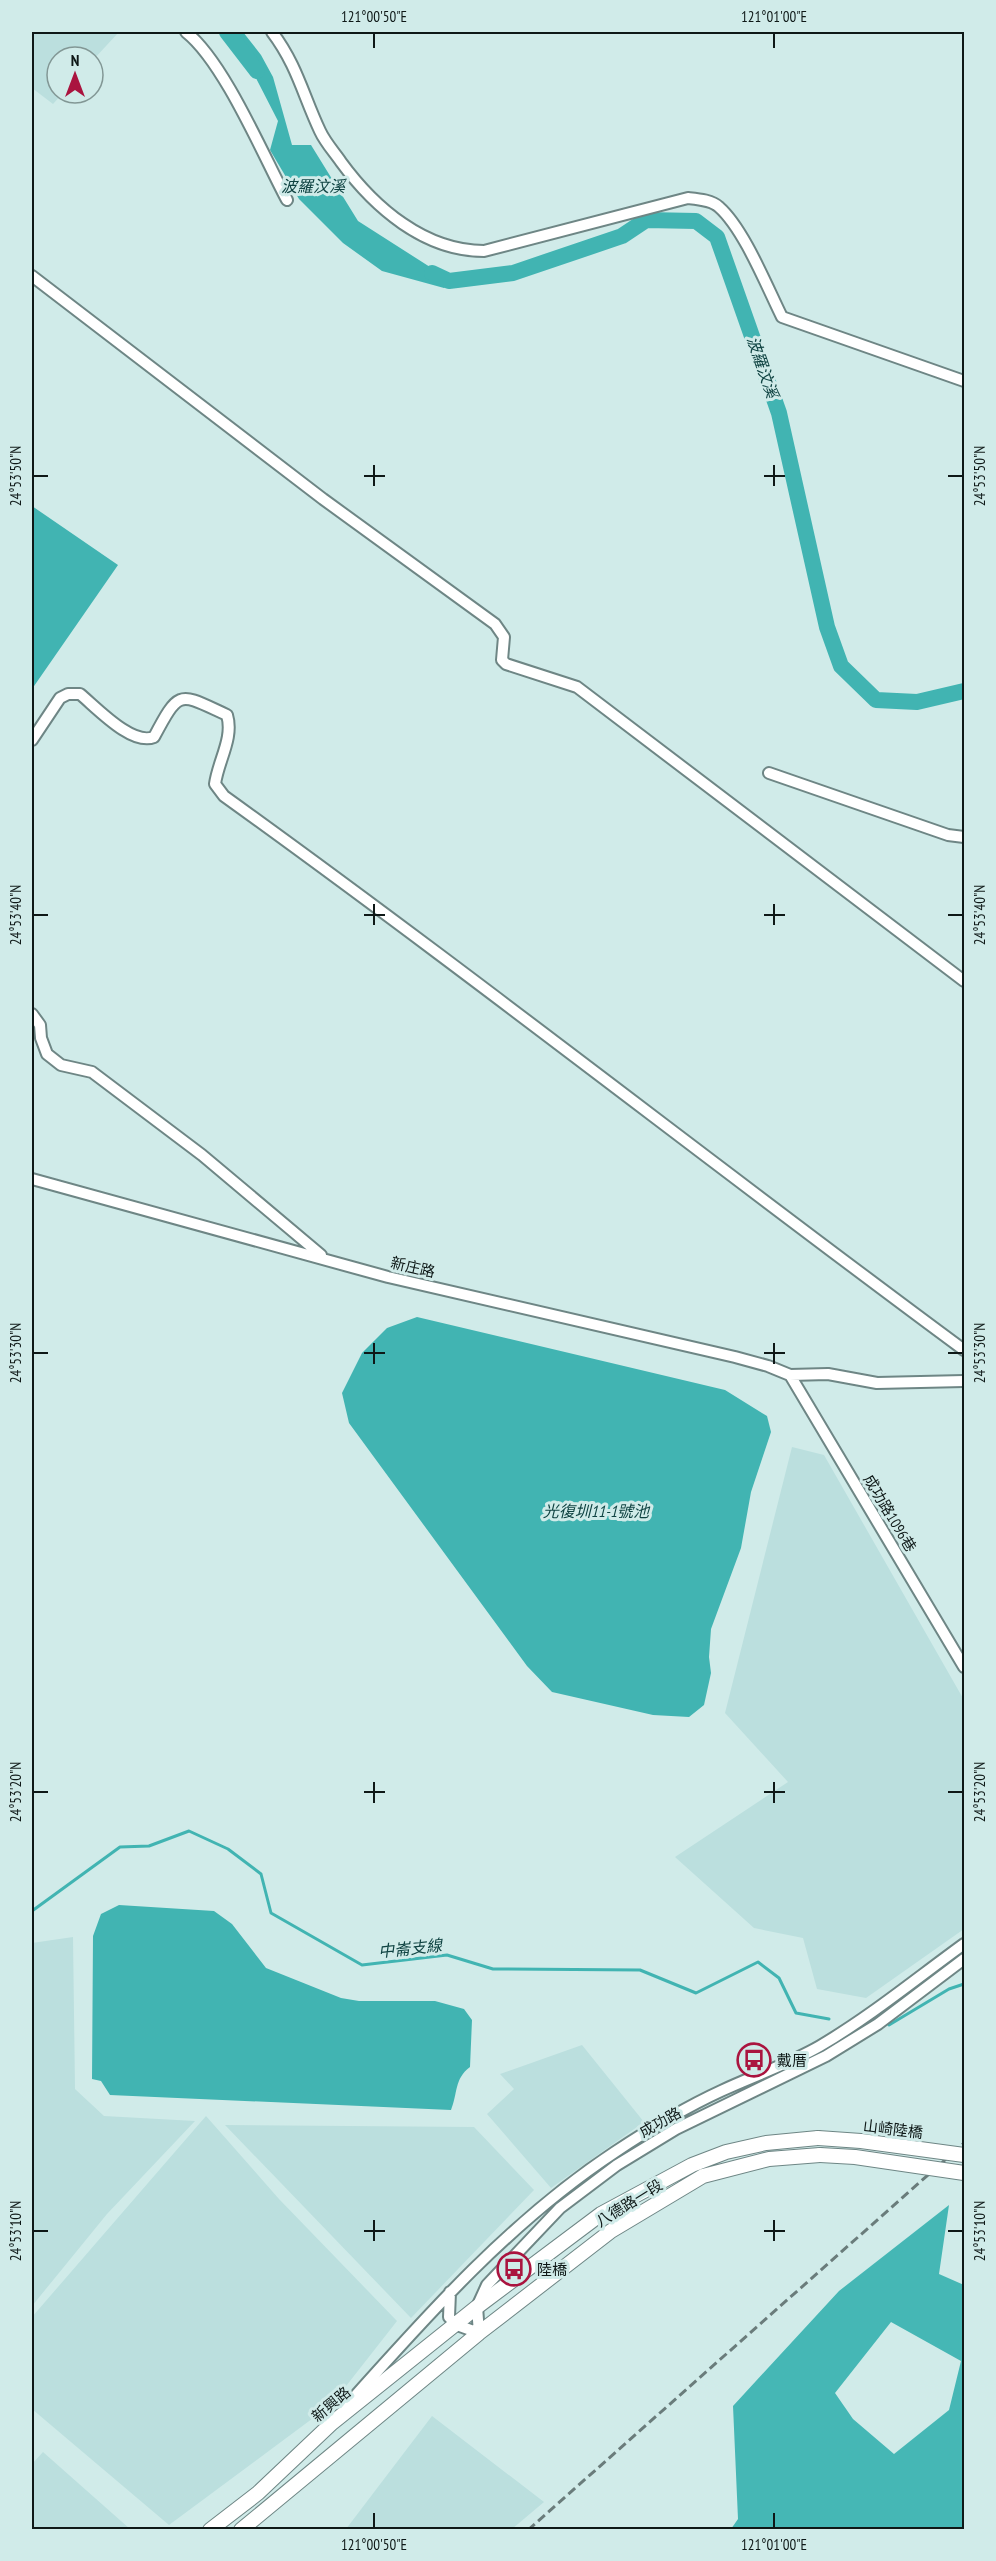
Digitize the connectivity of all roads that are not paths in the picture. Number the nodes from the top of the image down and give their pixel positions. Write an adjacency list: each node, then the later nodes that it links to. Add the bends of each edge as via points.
1 (186, 32): 3 (street, via 223,77)
2 (272, 32): 5 (street, via 295,67 320,133 359,187 424,237 454,248 484,251 688,198 703,200 718,205 733,224 783,317)
3 (287, 200)
4 (32, 276): 9 (street, via 323,499 495,624 504,637 502,660 577,687)
5 (964, 381)
6 (32, 740): 13 (street, via 60,698 68,694 80,694 134,738 147,740 154,737 171,706 181,699 190,698 227,715 231,728 215,784 224,796 559,1043)
7 (769, 773): 8 (street, via 948,835)
8 (964, 837)
9 (964, 981)
10 (32, 1014): 12 (street, via 40,1025 47,1054 61,1065 92,1072 202,1155)
11 (32, 1179): 12 (street, 新庄路)
12 (325, 1258): 14 (street, 新庄路, via 388,1277 768,1366)
13 (964, 1350)
14 (790, 1375): 15 (street, via 828,1374 878,1383); 16 (street, 成功路1096巷)
15 (964, 1382)
16 (964, 1667)
17 (964, 1944): 22 (street, 成功路, via 870,2014 818,2047 719,2091 613,2153 548,2200)
18 (964, 1959): 23 (street, 成功路, via 878,2024 826,2056 676,2129 617,2165 560,2208 487,2285)
19 (818, 2138): 20 (main road, 山崎陸橋, bridge); 23 (main road, 八德路一段, via 766,2143 692,2165 600,2214)
20 (964, 2155)
21 (964, 2173): 25 (main road, 八德路一段, bridge, via 820,2155 769,2159 703,2176 611,2232)
22 (450, 2292): 24 (street, via 449,2317); 26 (street, 成功路)
23 (477, 2307): 24 (main road, 新興路); 25 (street)
24 (457, 2325): 25 (street); 26 (main road, 新興路)
25 (479, 2333): 28 (main road)
26 (332, 2423): 27 (main road, 新興路, via 258,2493)
27 (210, 2529)
28 (242, 2529)

